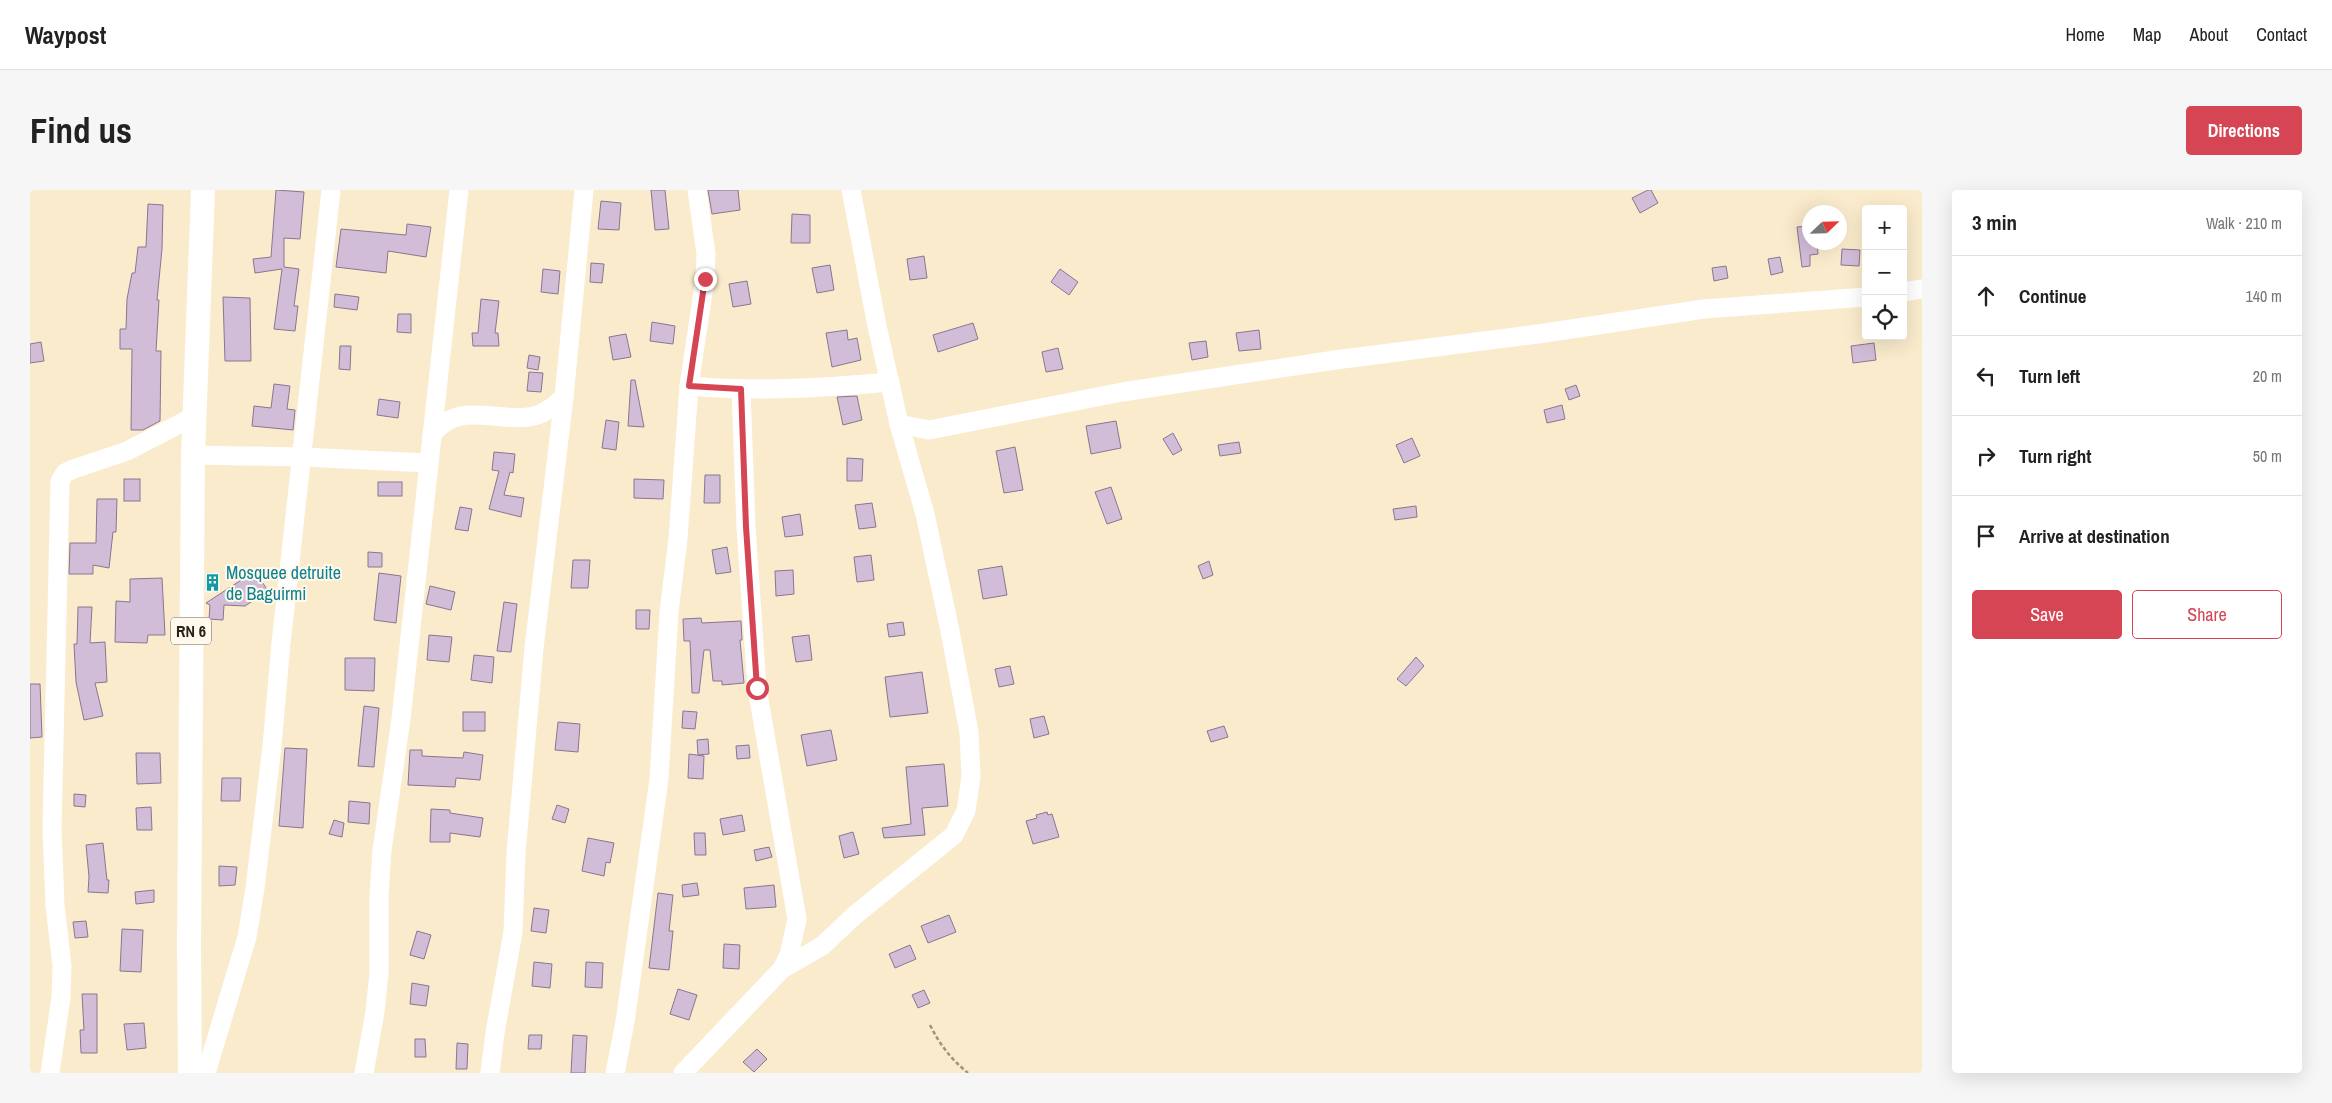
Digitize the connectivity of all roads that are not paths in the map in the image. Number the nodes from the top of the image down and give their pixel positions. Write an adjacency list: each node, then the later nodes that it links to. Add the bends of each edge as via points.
1 (203, 190): 14 (main road, RN 6)
2 (331, 190): 20 (street)
3 (459, 190): 17 (street)
4 (584, 190): 13 (street)
5 (697, 190): 11 (street, via 706,254 705,279)
6 (851, 190): 10 (street)
7 (1922, 289): 8 (street)
8 (1907, 291)
9 (1862, 297): 16 (street, via 1704,309 1335,360 1122,392)
10 (890, 382): 12 (street, via 824,388); 15 (street)
11 (689, 386): 12 (street); 30 (street, via 678,539 669,612 659,779)
12 (741, 389): 22 (street, via 757,688)
13 (564, 397): 17 (street, via 536,415 517,418 479,414 461,416 448,420); 29 (street, via 534,648 512,932)
14 (195, 416): 19 (main road, RN 6); 25 (street, via 128,451 71,470 60,481 52,829 62,966)
15 (899, 424): 16 (street); 18 (street)
16 (929, 430): 18 (street)
17 (432, 435): 21 (street)
18 (908, 454): 23 (street, via 927,524 969,732 971,776 966,811 954,835)
19 (193, 455): 20 (street); 26 (main road, RN 6, via 188,944)
20 (303, 457): 21 (street); 27 (street, via 255,888 247,937)
21 (428, 463): 28 (street, via 401,719 382,850 379,972)
22 (798, 919): 23 (street, via 806,937); 24 (street)
23 (822, 946): 24 (street)
24 (782, 969): 31 (street)
25 (50, 1073)
26 (190, 1073)
27 (206, 1073)
28 (364, 1073)
29 (490, 1073)
30 (615, 1073)
31 (683, 1073)

